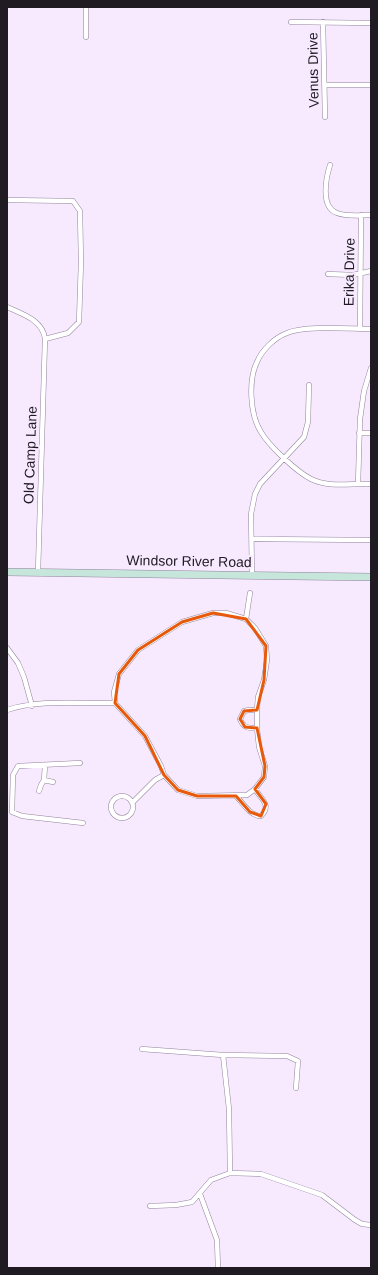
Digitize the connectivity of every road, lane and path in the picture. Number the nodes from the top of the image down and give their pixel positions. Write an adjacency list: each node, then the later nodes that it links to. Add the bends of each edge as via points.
1 (86, 7): 5 (street)
2 (291, 22): 3 (street)
3 (323, 22): 4 (street); 6 (street, Venus Drive)
4 (371, 23)
5 (86, 37)
6 (325, 85): 7 (street); 8 (street, Venus Drive)
7 (371, 85)
8 (325, 117)
9 (330, 165): 11 (street, via 327,177 328,205 342,215)
10 (7, 200): 19 (street, via 72,201 80,211 79,322 68,334)
11 (361, 215): 12 (street); 15 (street, Erika Drive)
12 (371, 215)
13 (371, 271): 15 (street)
14 (328, 274): 15 (street)
15 (360, 274): 17 (street, Erika Drive)
16 (7, 307): 19 (street, Old Camp Lane, via 35,320 44,330)
17 (360, 329): 18 (street); 25 (street, via 299,329 287,332 269,345 257,361 252,382 252,403 256,422 267,441)
18 (371, 329)
19 (45, 338): 31 (street, Old Camp Lane)
20 (371, 368): 21 (street)
21 (369, 381): 23 (street, via 362,402)
22 (309, 386): 25 (street, via 308,422 304,437)
23 (359, 433): 24 (street); 26 (street)
24 (371, 433)
25 (285, 458): 26 (street, via 304,475 321,483); 28 (street, via 260,484 255,494 251,514)
26 (358, 484): 27 (street)
27 (371, 484)
28 (252, 539): 29 (street); 32 (street)
29 (371, 540)
30 (7, 572): 31 (main road, Windsor River Road)
31 (38, 572): 32 (main road, Windsor River Road)
32 (252, 576): 33 (main road, Windsor River Road)
33 (371, 577)
34 (250, 593): 35 (street)
35 (246, 619): 37 (street, via 226,613 213,613 182,622 138,650 119,674 114,692); 40 (street, via 266,646 267,660)
36 (7, 648): 38 (street, via 18,663)
37 (115, 703): 38 (street); 44 (street, via 145,736)
38 (32, 706): 39 (street)
39 (7, 710)
40 (257, 710): 41 (street); 41 (street, via 244,711 240,719 245,727)
41 (257, 728): 47 (street, via 265,766 264,777)
42 (80, 763): 43 (street)
43 (45, 766): 45 (street); 51 (street, via 18,766 13,775 12,812 22,816)
44 (164, 775): 49 (street, via 178,790 197,796); 50 (street, via 155,780)
45 (44, 780): 46 (street); 48 (street)
46 (53, 782)
47 (255, 789): 49 (street, via 247,795); 49 (street, via 266,804 265,812 261,816 250,812)
48 (39, 791)
49 (236, 796)
50 (132, 803): 50 (street, via 128,798 118,797 112,804 112,812 121,818 128,816 132,810)
51 (83, 823)
52 (142, 1049): 53 (street)
53 (223, 1055): 54 (street, via 287,1056 298,1061); 55 (street, via 229,1109)
54 (296, 1088)
55 (230, 1173): 56 (street, via 211,1180); 58 (street, via 261,1174 322,1194 355,1220)
56 (200, 1194): 57 (street, via 192,1202); 59 (street, via 217,1240)
57 (150, 1206)
58 (371, 1225)
59 (218, 1268)

